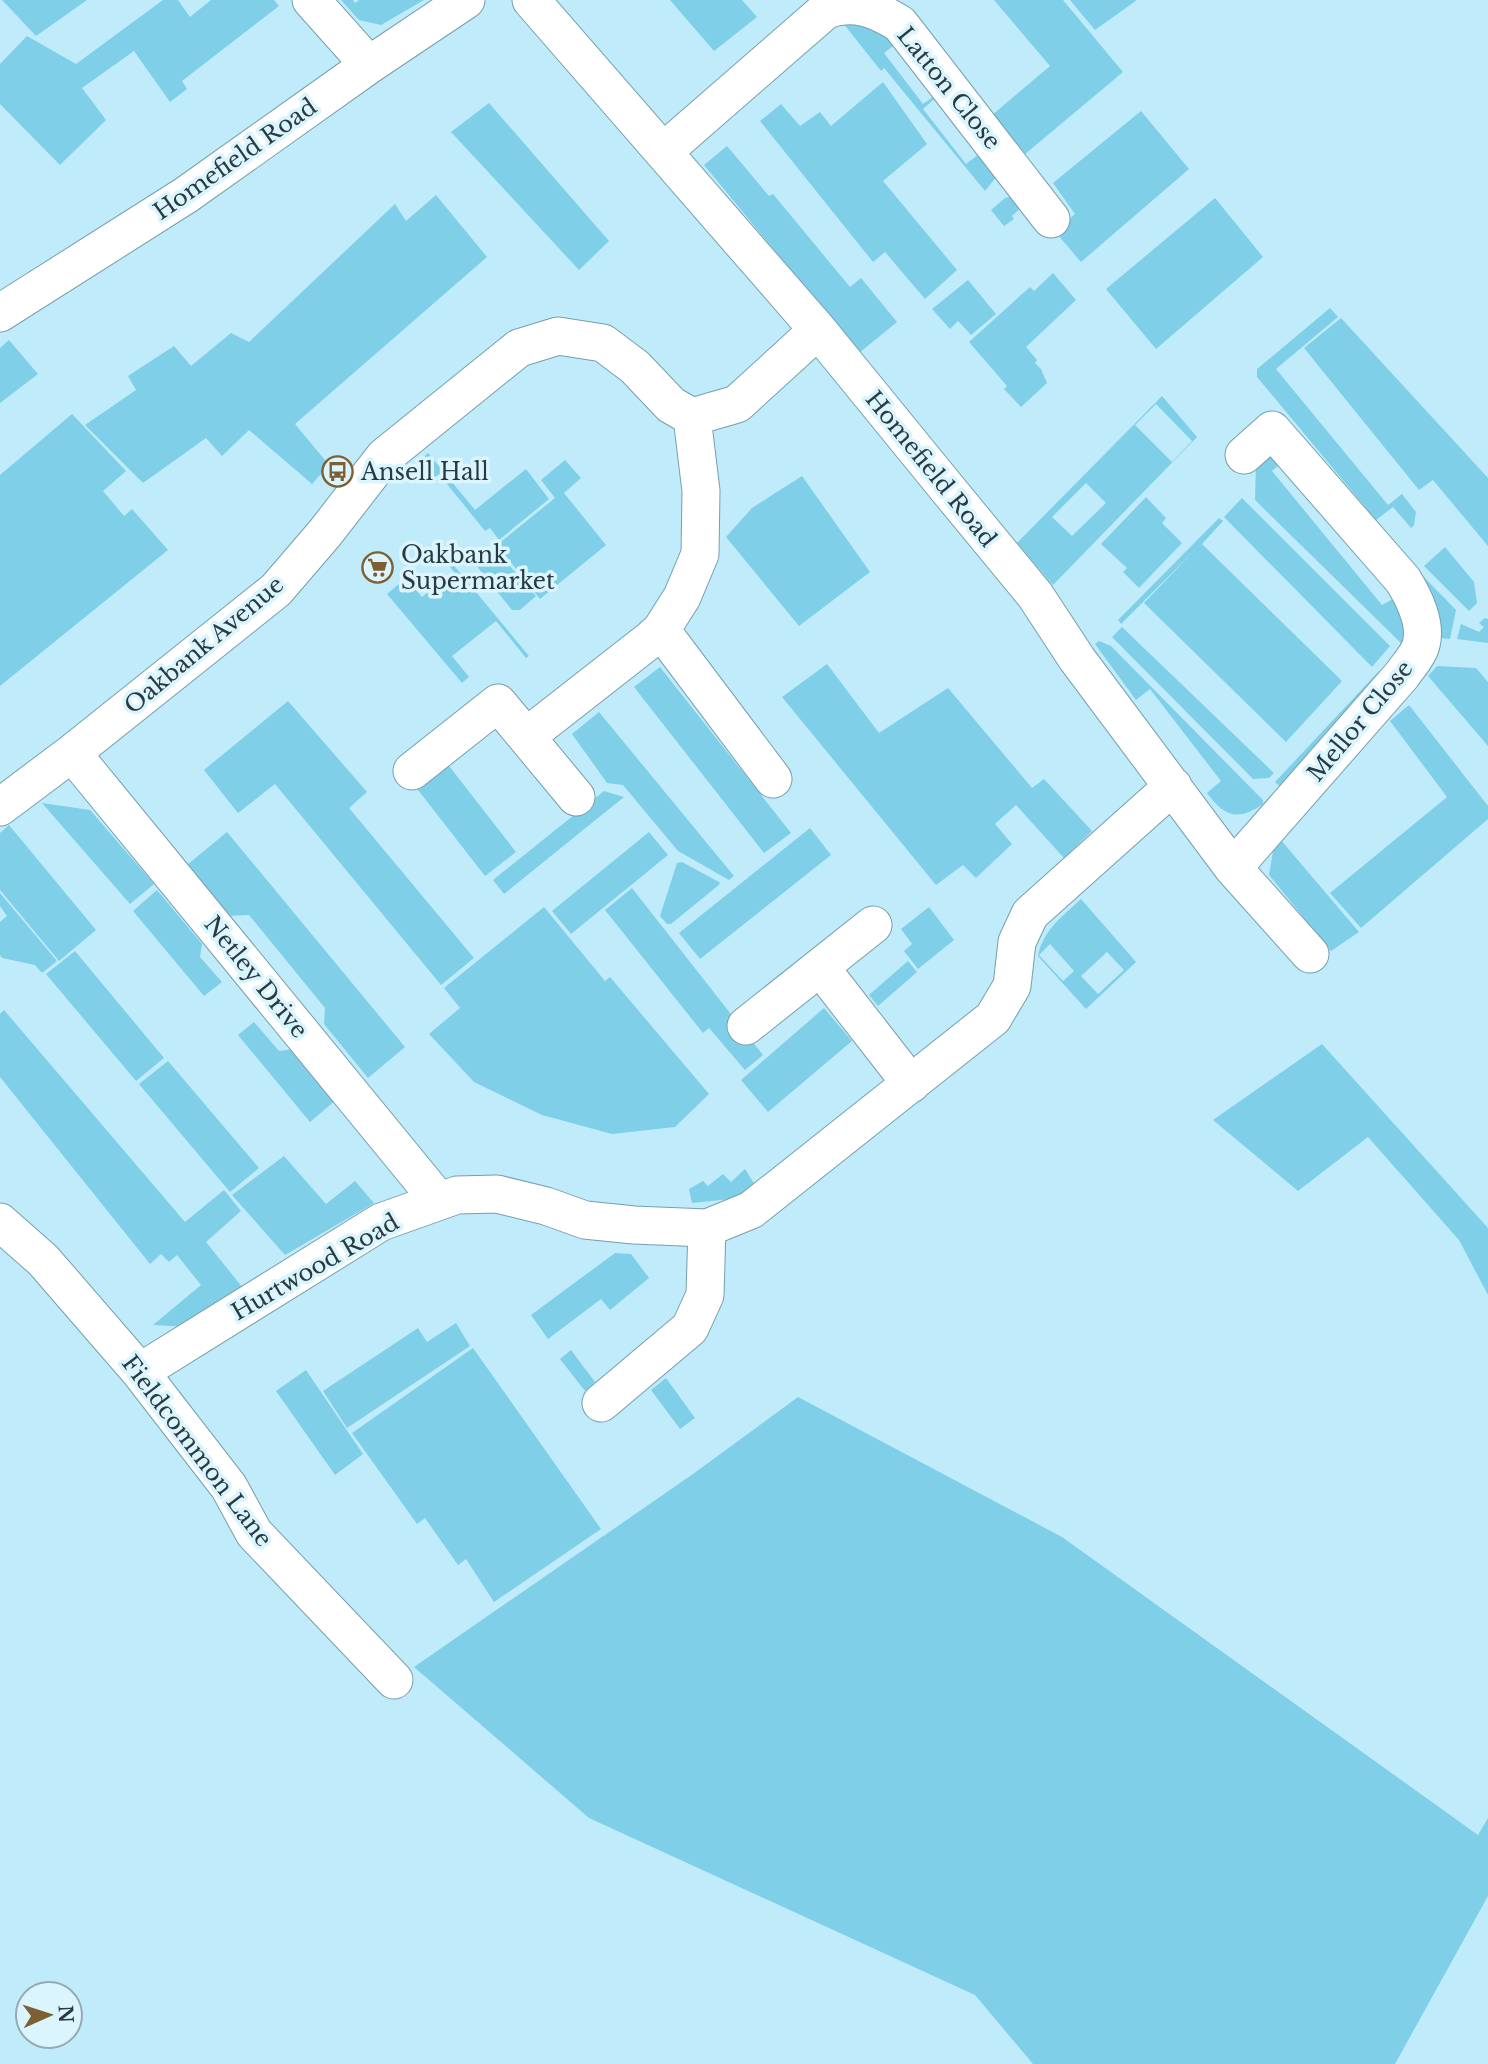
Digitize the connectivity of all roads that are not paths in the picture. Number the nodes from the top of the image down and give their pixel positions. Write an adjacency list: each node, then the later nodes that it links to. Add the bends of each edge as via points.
1 (311, 0): 4 (street)
2 (466, 0): 4 (street, Homefield Road)
3 (531, 0): 5 (street, Homefield Road)
4 (369, 65): 7 (street, Homefield Road, via 186,195)
5 (663, 152): 6 (street, Latton Close, via 826,10 849,3 862,5 900,24); 8 (street, Homefield Road)
6 (1051, 219)
7 (0, 313)
8 (818, 330): 9 (street, via 737,404); 16 (street, Homefield Road, via 1035,596)
9 (692, 417): 11 (street, via 701,491 700,554 682,597); 13 (street, Oakbank Avenue, via 671,405 603,343 558,337 519,348 384,457 276,590)
10 (1244, 455): 19 (street, Mellor Close, via 1272,430 1403,580 1421,620 1421,645 1402,675)
11 (661, 630): 12 (street); 15 (street)
12 (527, 736): 14 (street, via 498,703); 17 (street)
13 (72, 753): 18 (street, Oakbank Avenue); 25 (street, Netley Drive)
14 (412, 771)
15 (773, 779)
16 (1173, 786): 19 (street, Homefield Road); 24 (street, Hurtwood Road, via 1030,914 1017,942 1012,986 993,1018)
17 (576, 797)
18 (0, 807)
19 (1234, 868): 21 (street, Homefield Road)
20 (873, 925): 22 (street)
21 (1310, 954)
22 (820, 967): 23 (street); 24 (street)
23 (746, 1027)
24 (911, 1084): 27 (street, Hurtwood Road, via 751,1210)
25 (439, 1201): 27 (street, Hurtwood Road, via 457,1195 497,1194 585,1220); 28 (street, Hurtwood Road, via 382,1222)
26 (0, 1222): 28 (street, Fieldcommon Lane, via 43,1260)
27 (707, 1228): 29 (street, via 705,1295 690,1328)
28 (141, 1372): 30 (street, Fieldcommon Lane, via 229,1486 254,1533)
29 (601, 1403)
30 (394, 1680)

